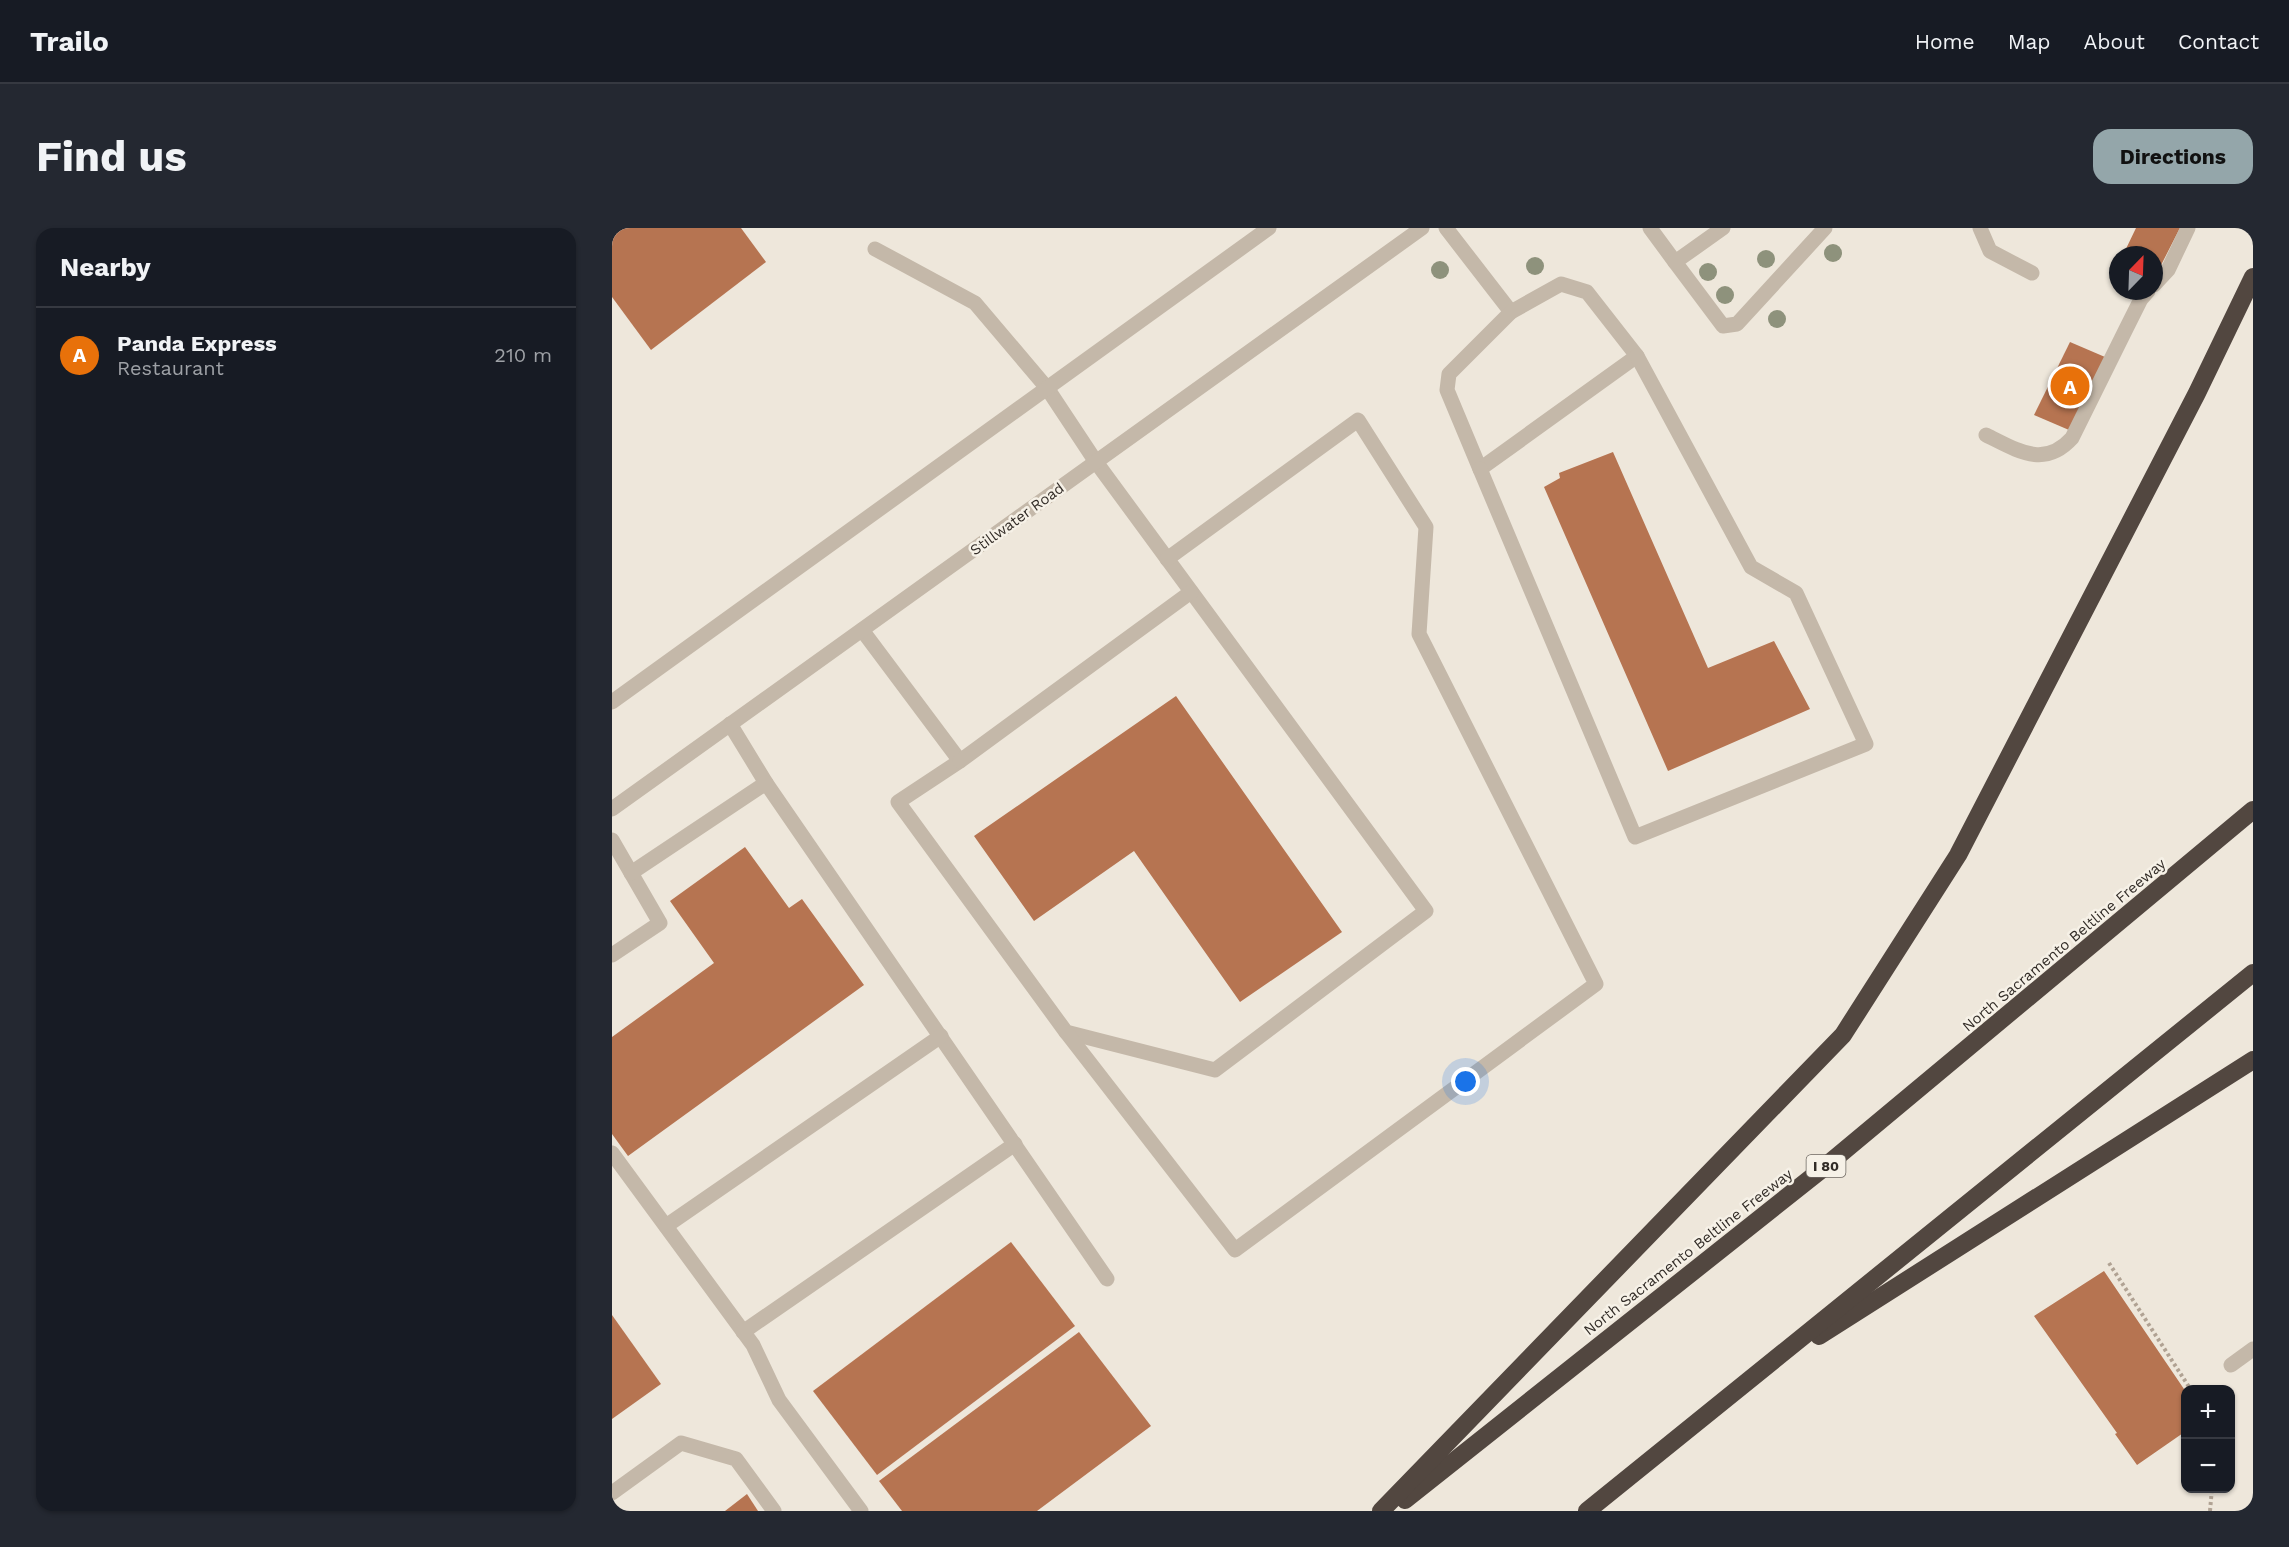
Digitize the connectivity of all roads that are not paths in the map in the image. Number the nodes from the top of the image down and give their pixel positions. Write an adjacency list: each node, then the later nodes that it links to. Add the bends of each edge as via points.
1 (1269, 228): 17 (street)
2 (1422, 228): 19 (street, Stillwater Road)
3 (1446, 228): 15 (street)
4 (1650, 228): 10 (street)
5 (1723, 228): 10 (street)
6 (1825, 228): 10 (street, via 1737,324 1723,326)
7 (1980, 228): 11 (street, via 1990,251)
8 (2188, 228): 12 (street)
9 (875, 249): 17 (street, via 975,303)
10 (1676, 262)
11 (2032, 273)
12 (2163, 275)
13 (2253, 276): 48 (highway, via 2197,393 1958,855 1843,1035)
14 (2140, 300): 18 (street, via 2072,438 2062,449 2034,455)
15 (1511, 312): 16 (street, via 1560,284 1587,292); 20 (street, via 1449,374 1447,390)
16 (1637, 356): 20 (street); 20 (street, via 1751,567 1796,592 1866,744 1635,837)
17 (1047, 388): 19 (street); 24 (street)
18 (1986, 435)
19 (1096, 462): 21 (street); 23 (street, Stillwater Road)
20 (1480, 469)
21 (1167, 559): 22 (street); 34 (street, via 1358,420 1426,527 1419,634 1596,984 1234,1250)
22 (1191, 592): 26 (street); 34 (street, via 1426,911 1215,1070)
23 (862, 630): 25 (street, Stillwater Road); 26 (street)
24 (612, 702)
25 (730, 724): 27 (street); 28 (street, Stillwater Road)
26 (960, 760): 34 (street, via 898,802)
27 (766, 783): 31 (street); 35 (street)
28 (612, 809)
29 (2253, 810): 49 (highway, North Sacramento Beltline Freeway / I 80, via 1821,1170)
30 (612, 840): 31 (street)
31 (632, 873): 32 (street, via 660,923)
32 (612, 955)
33 (2253, 973): 44 (highway)
34 (1066, 1032)
35 (941, 1036): 37 (street); 39 (street)
36 (2253, 1060): 44 (highway)
37 (1015, 1144): 40 (street); 41 (street)
38 (612, 1153): 39 (street)
39 (666, 1226): 41 (street)
40 (1107, 1279)
41 (743, 1332): 47 (street, via 779,1400)
42 (2253, 1349): 43 (street)
43 (2231, 1365)
44 (1744, 1383): 50 (highway)
45 (612, 1493): 46 (street, via 681,1443 736,1459)
46 (774, 1511)
47 (861, 1511)
48 (1381, 1511)
49 (1391, 1511)
50 (1587, 1511)

